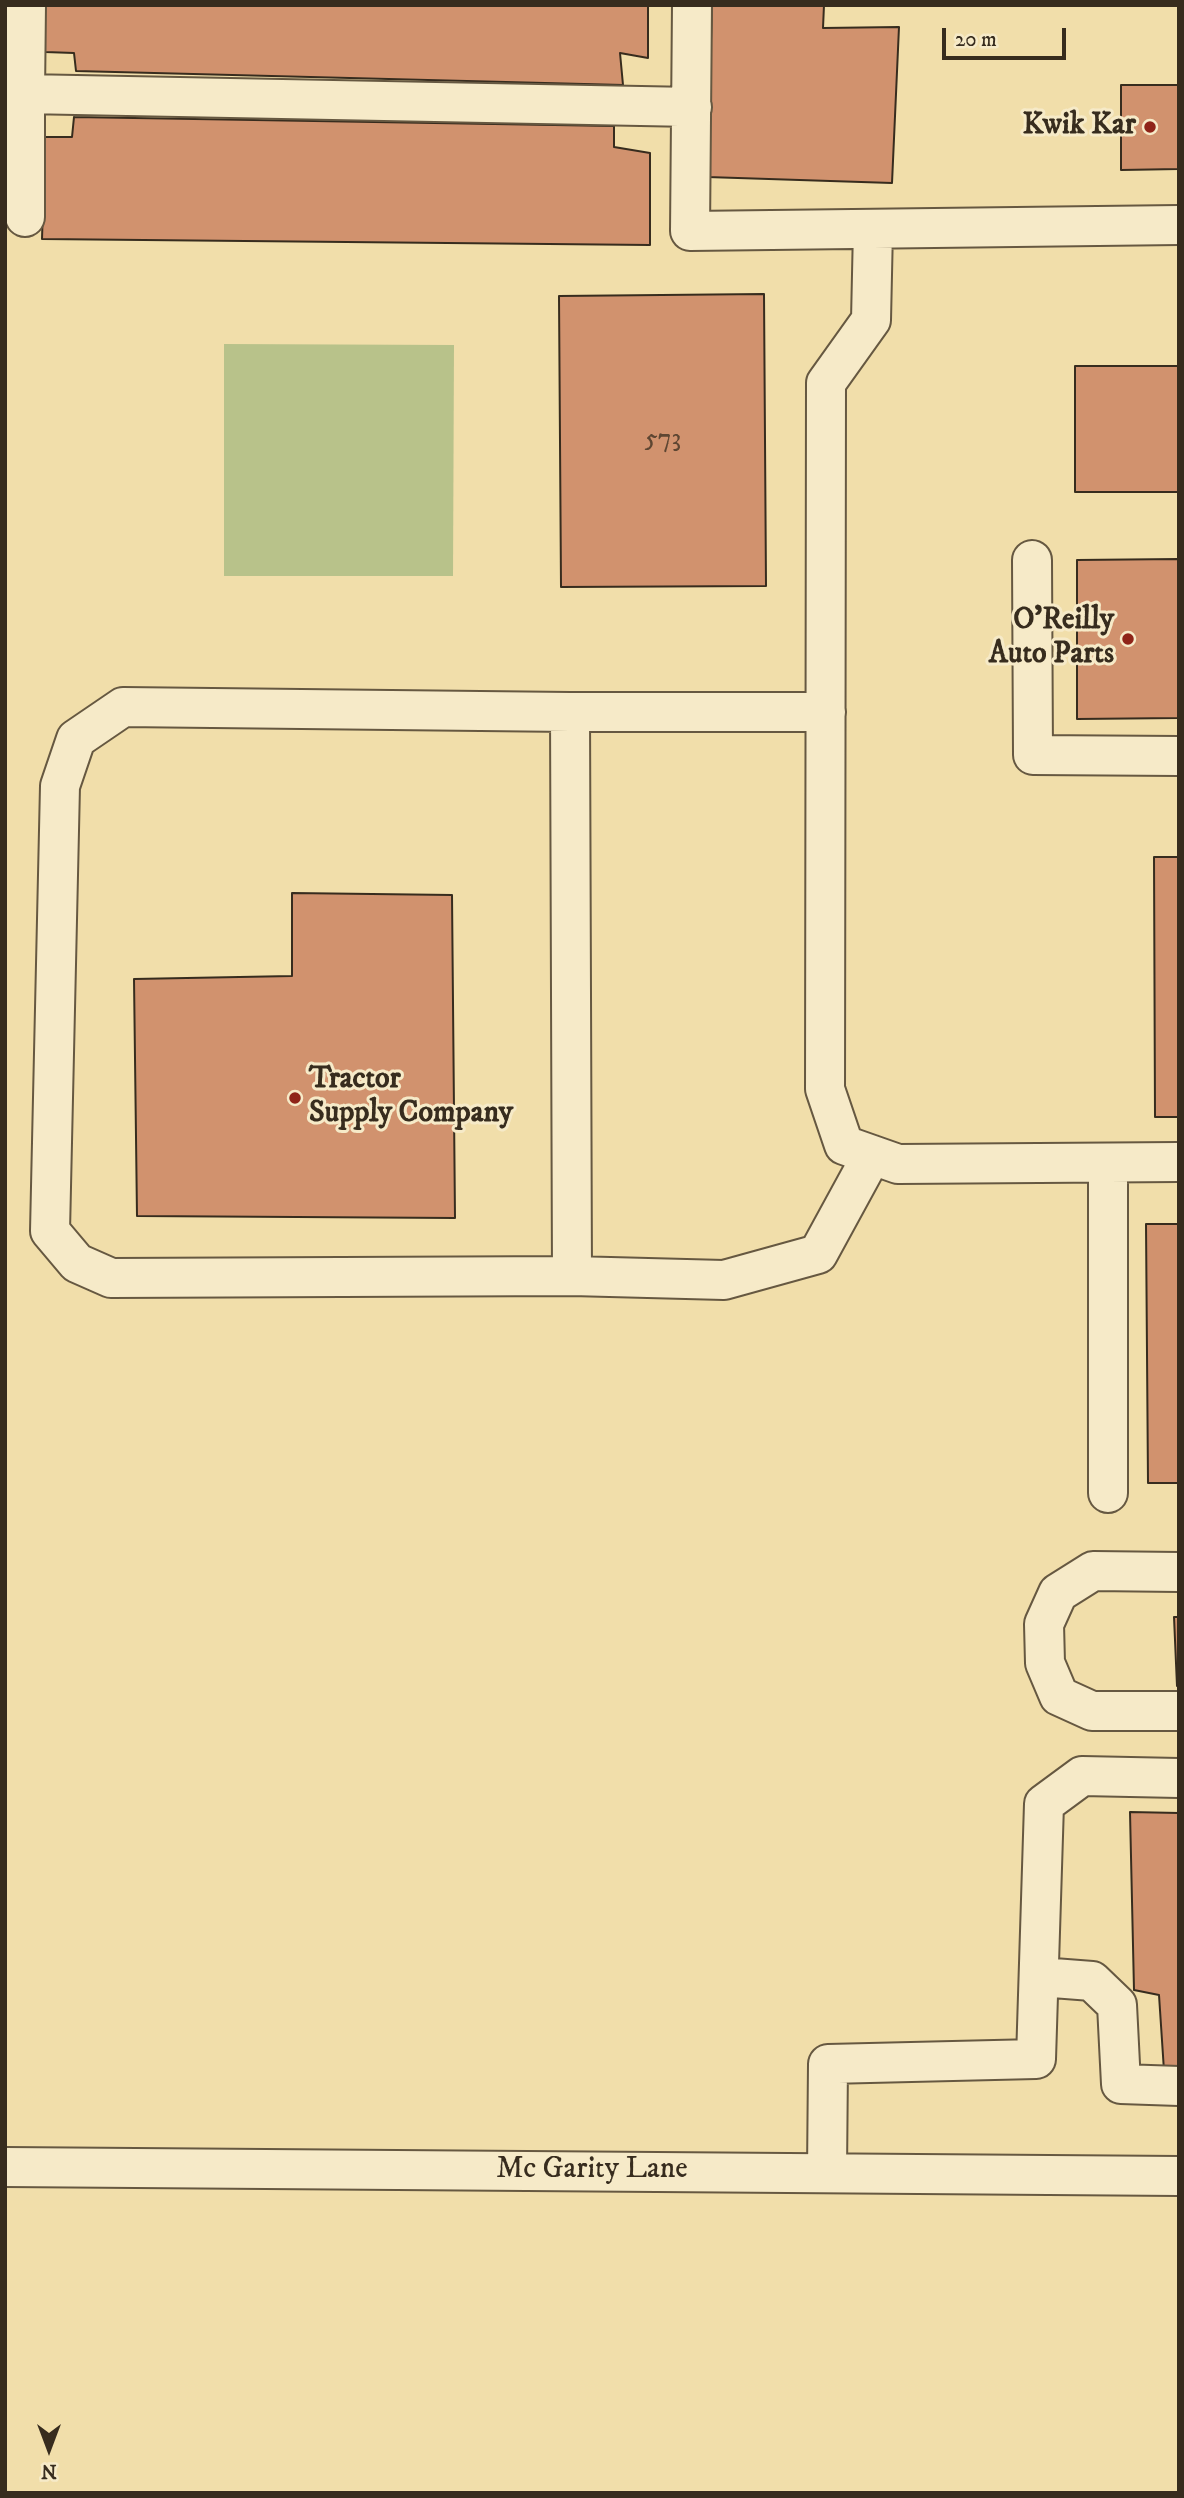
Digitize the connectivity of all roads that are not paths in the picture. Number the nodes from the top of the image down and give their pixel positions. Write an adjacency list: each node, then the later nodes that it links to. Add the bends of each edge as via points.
1 (26, 5): 3 (street)
2 (692, 5): 4 (street)
3 (25, 94): 4 (street); 5 (street)
4 (692, 107): 7 (street, via 690,231)
5 (25, 217)
6 (1179, 225): 7 (street)
7 (873, 229): 10 (street, via 871,320 826,383)
8 (1032, 560): 11 (street, via 1033,755)
9 (570, 712): 10 (street); 15 (street); 15 (street, via 122,707 76,739 60,786 50,1231 77,1263 111,1278)
10 (826, 712): 12 (street, via 825,1089 844,1145)
11 (1179, 756)
12 (872, 1154): 14 (street, via 898,1164); 15 (street, via 818,1254 724,1280)
13 (1179, 1162): 14 (street)
14 (1108, 1163): 16 (street)
15 (572, 1276)
16 (1108, 1493)
17 (1179, 1572): 18 (street, via 1093,1571 1058,1593 1044,1624 1045,1663 1059,1696 1092,1711)
18 (1179, 1711)
19 (1179, 1778): 20 (street, via 1082,1776 1044,1804)
20 (1040, 1977): 21 (street, via 1092,1981 1117,2004 1121,2084); 23 (street, via 1036,2059 828,2064)
21 (1179, 2086)
22 (5, 2167): 23 (street, Mc Garity Lane)
23 (827, 2172): 24 (street, Mc Garity Lane)
24 (1179, 2176)

